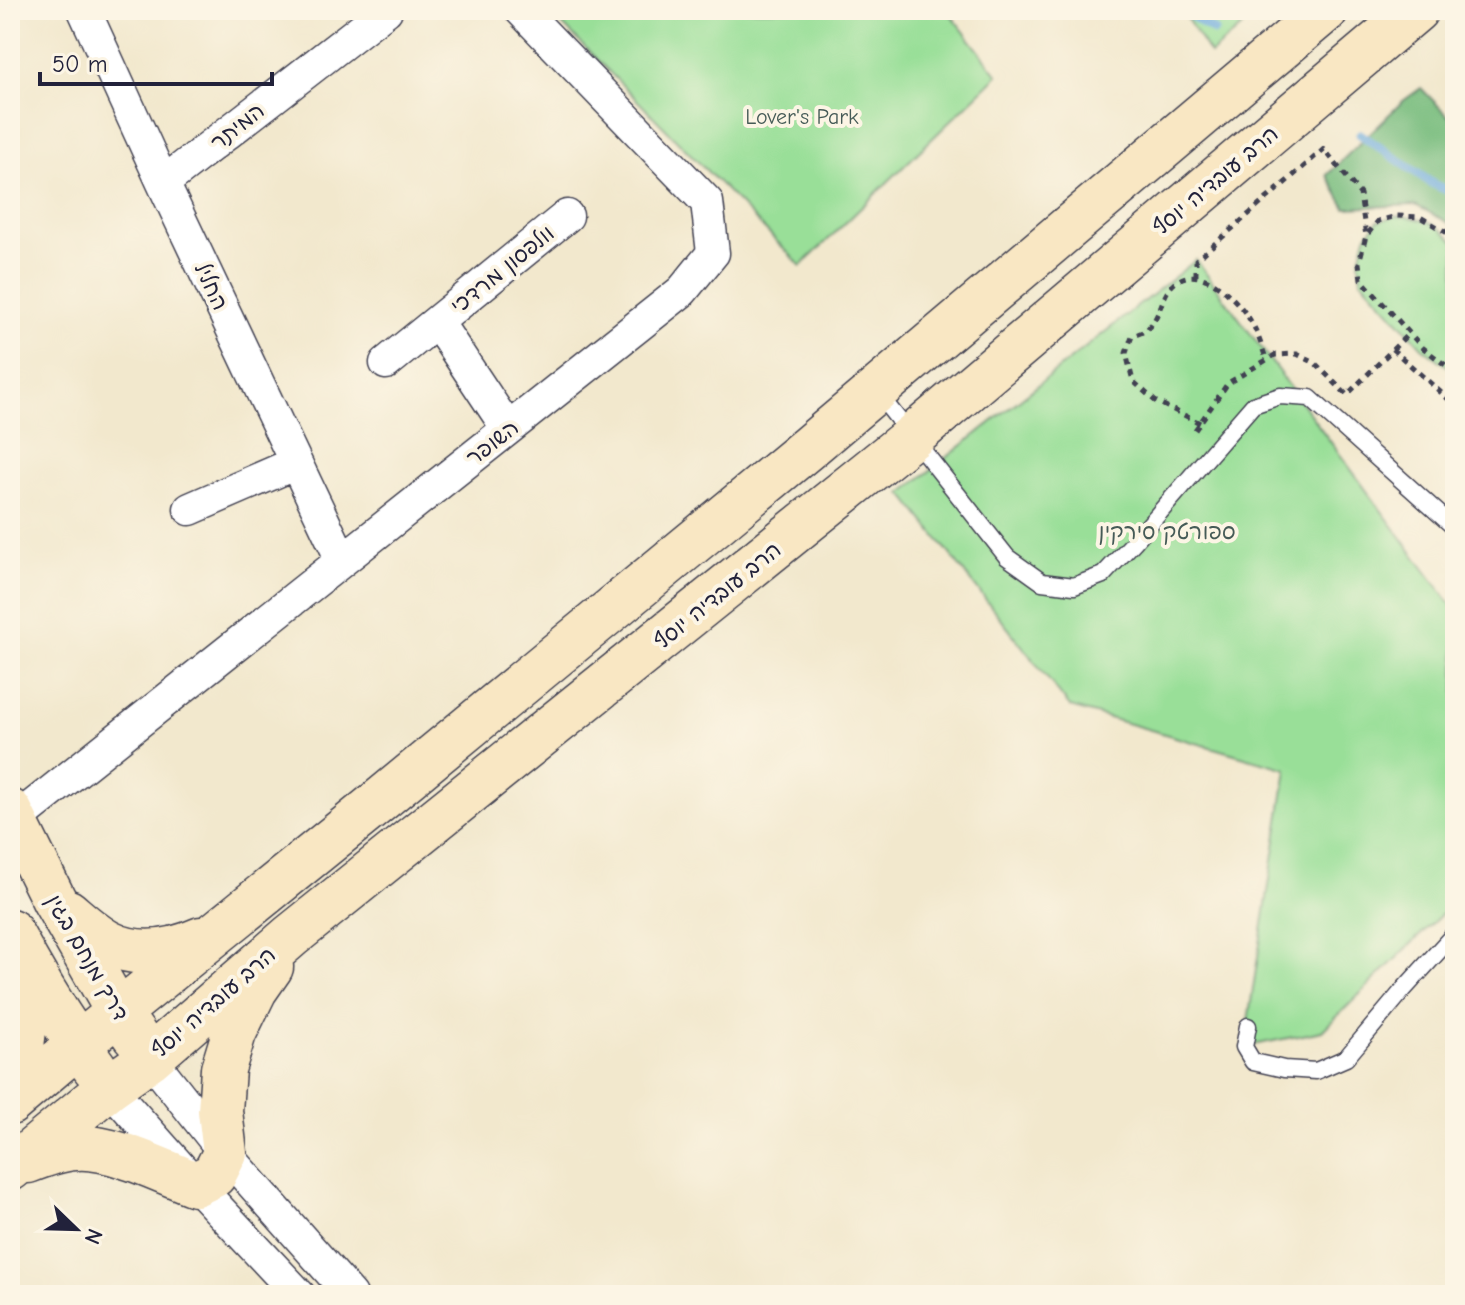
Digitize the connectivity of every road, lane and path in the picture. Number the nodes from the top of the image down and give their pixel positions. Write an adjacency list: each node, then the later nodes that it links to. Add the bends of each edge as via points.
1 (84, 10): 6 (street, החליל)
2 (386, 10): 6 (street, המיתר)
3 (521, 10): 19 (street, השופר, via 707,202 713,253 682,291)
4 (1326, 10): 16 (main road)
5 (1416, 10): 20 (main road, הרב עובדיה יוסף)
6 (163, 183): 21 (street, החליל)
7 (567, 216): 11 (street, וולפסון מרדכי)
8 (1366, 236): 9 (path, via 1378,221 1420,217); 10 (path, via 1360,194 1324,149 1196,260); 15 (path, via 1361,279 1422,347)
9 (1455, 242)
10 (1196, 276): 13 (path, via 1218,285 1234,301 1253,325); 18 (path, via 1179,279 1167,292 1159,313 1147,330 1132,336 1126,353 1133,381 1155,401)
11 (437, 322): 14 (street, וולפסון מרדכי); 19 (street, וולפסון מרדכי)
12 (1392, 349): 17 (path)
13 (1267, 360)
14 (386, 363)
15 (1455, 370)
16 (875, 390): 20 (lane); 27 (main road)
17 (1455, 405)
18 (1200, 423)
19 (508, 429): 24 (street, השופר)
20 (912, 437): 23 (lane, via 1007,557 1042,582 1074,586 1103,575 1253,405 1280,396 1310,398); 29 (main road, הרב עובדיה יוסף)
21 (296, 463): 22 (street); 24 (street, החליל)
22 (190, 509)
23 (1455, 528)
24 (342, 560): 25 (street, השופר)
25 (12, 816): 26 (main road, דרך מנחם בגין)
26 (54, 900): 27 (main road, via 108,943 129,950 185,946); 31 (main road, דרך מנחם בגין)
27 (218, 931): 31 (main road)
28 (1455, 933): 32 (lane, via 1346,1058 1316,1071 1253,1062 1244,1047)
29 (291, 936): 34 (main road, הרב עובדיה יוסף); 38 (main road, via 255,990 223,1069)
30 (17, 944): 33 (main road); 36 (main road, via 26,1002 24,1039)
31 (118, 1012): 33 (main road); 34 (main road, דרך מנחם בגין)
32 (1248, 1026)
33 (78, 1045): 35 (main road); 37 (main road)
34 (150, 1058): 35 (main road, הרב עובדיה יוסף); 38 (street)
35 (109, 1087): 39 (main road, הרב עובדיה יוסף); 40 (street)
36 (10, 1090)
37 (10, 1103)
38 (225, 1153): 40 (main road, via 214,1175); 42 (street)
39 (10, 1169): 40 (main road, via 78,1147 111,1152)
40 (195, 1184): 41 (street)
41 (299, 1295)
42 (351, 1295)

